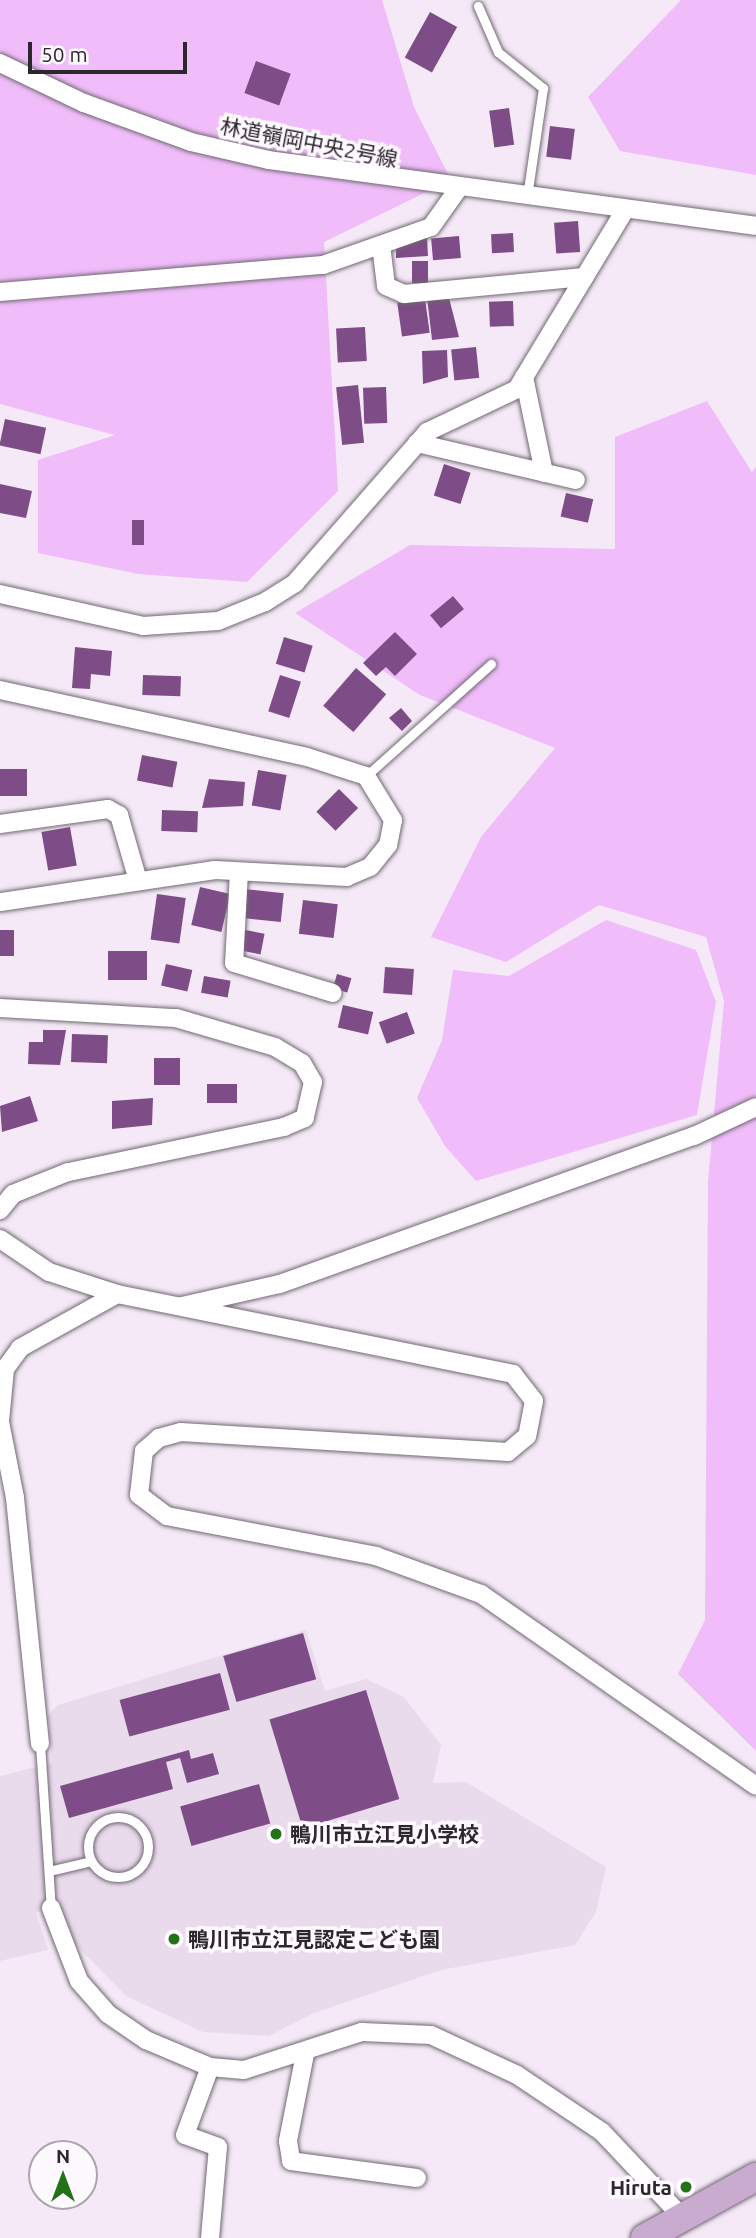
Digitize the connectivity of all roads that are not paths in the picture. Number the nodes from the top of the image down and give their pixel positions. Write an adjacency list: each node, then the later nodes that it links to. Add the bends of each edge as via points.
1 (478, 6): 4 (lane, via 498,52 543,88)
2 (0, 62): 3 (street, 林道嶺岡中央2号線, via 83,103 191,142)
3 (458, 189): 4 (street, 林道嶺岡中央2号線); 7 (street, via 431,227)
4 (526, 198): 5 (street, 林道嶺岡中央2号線)
5 (625, 210): 6 (street, 林道嶺岡中央2号線); 8 (street)
6 (756, 226)
7 (381, 245): 8 (street, via 386,286 404,294); 9 (street, via 323,265)
8 (584, 276): 10 (street)
9 (0, 292)
10 (524, 377): 11 (street, via 517,390 427,432); 12 (street)
11 (417, 443): 12 (street); 14 (street, via 295,583 218,621 143,626)
12 (544, 473): 13 (street)
13 (576, 480)
14 (0, 594)
15 (491, 664): 17 (lane)
16 (0, 690): 17 (street, via 307,757)
17 (366, 776): 19 (street, via 393,820 388,845 370,867 326,879)
18 (0, 824): 20 (street, via 108,809 119,815)
19 (239, 872): 20 (street); 22 (street, via 234,963)
20 (137, 877): 21 (street)
21 (0, 902)
22 (333, 993)
23 (0, 1008): 25 (street, via 176,1018 275,1047 302,1063 313,1082 304,1118 284,1127 68,1172 13,1194)
24 (756, 1107): 28 (street, via 694,1136 280,1284)
25 (0, 1210)
26 (0, 1239): 27 (street, via 49,1272)
27 (117, 1294): 28 (street); 29 (street, via 20,1348 5,1370)
28 (175, 1307): 31 (street, via 513,1374 529,1388 532,1418 527,1436 508,1452 181,1432 159,1438 144,1451 139,1496 167,1516 376,1556 481,1594)
29 (0, 1421): 30 (street, via 15,1498)
30 (40, 1744): 33 (lane)
31 (756, 1786)
32 (91, 1861): 32 (lane, via 88,1842 100,1822 124,1817 143,1830 146,1857 131,1874 108,1875); 33 (lane)
33 (49, 1871): 34 (lane)
34 (51, 1908): 36 (street, via 67,1962 108,2014 146,2040)
35 (305, 2054): 36 (street, via 244,2070); 37 (street, via 288,2141 291,2161); 39 (street, via 374,2030 410,2030 449,2041 517,2075 602,2133)
36 (210, 2067): 40 (street, via 185,2135 218,2147)
37 (417, 2178)
38 (756, 2178): 39 (main road)
39 (665, 2230)
40 (209, 2238)

